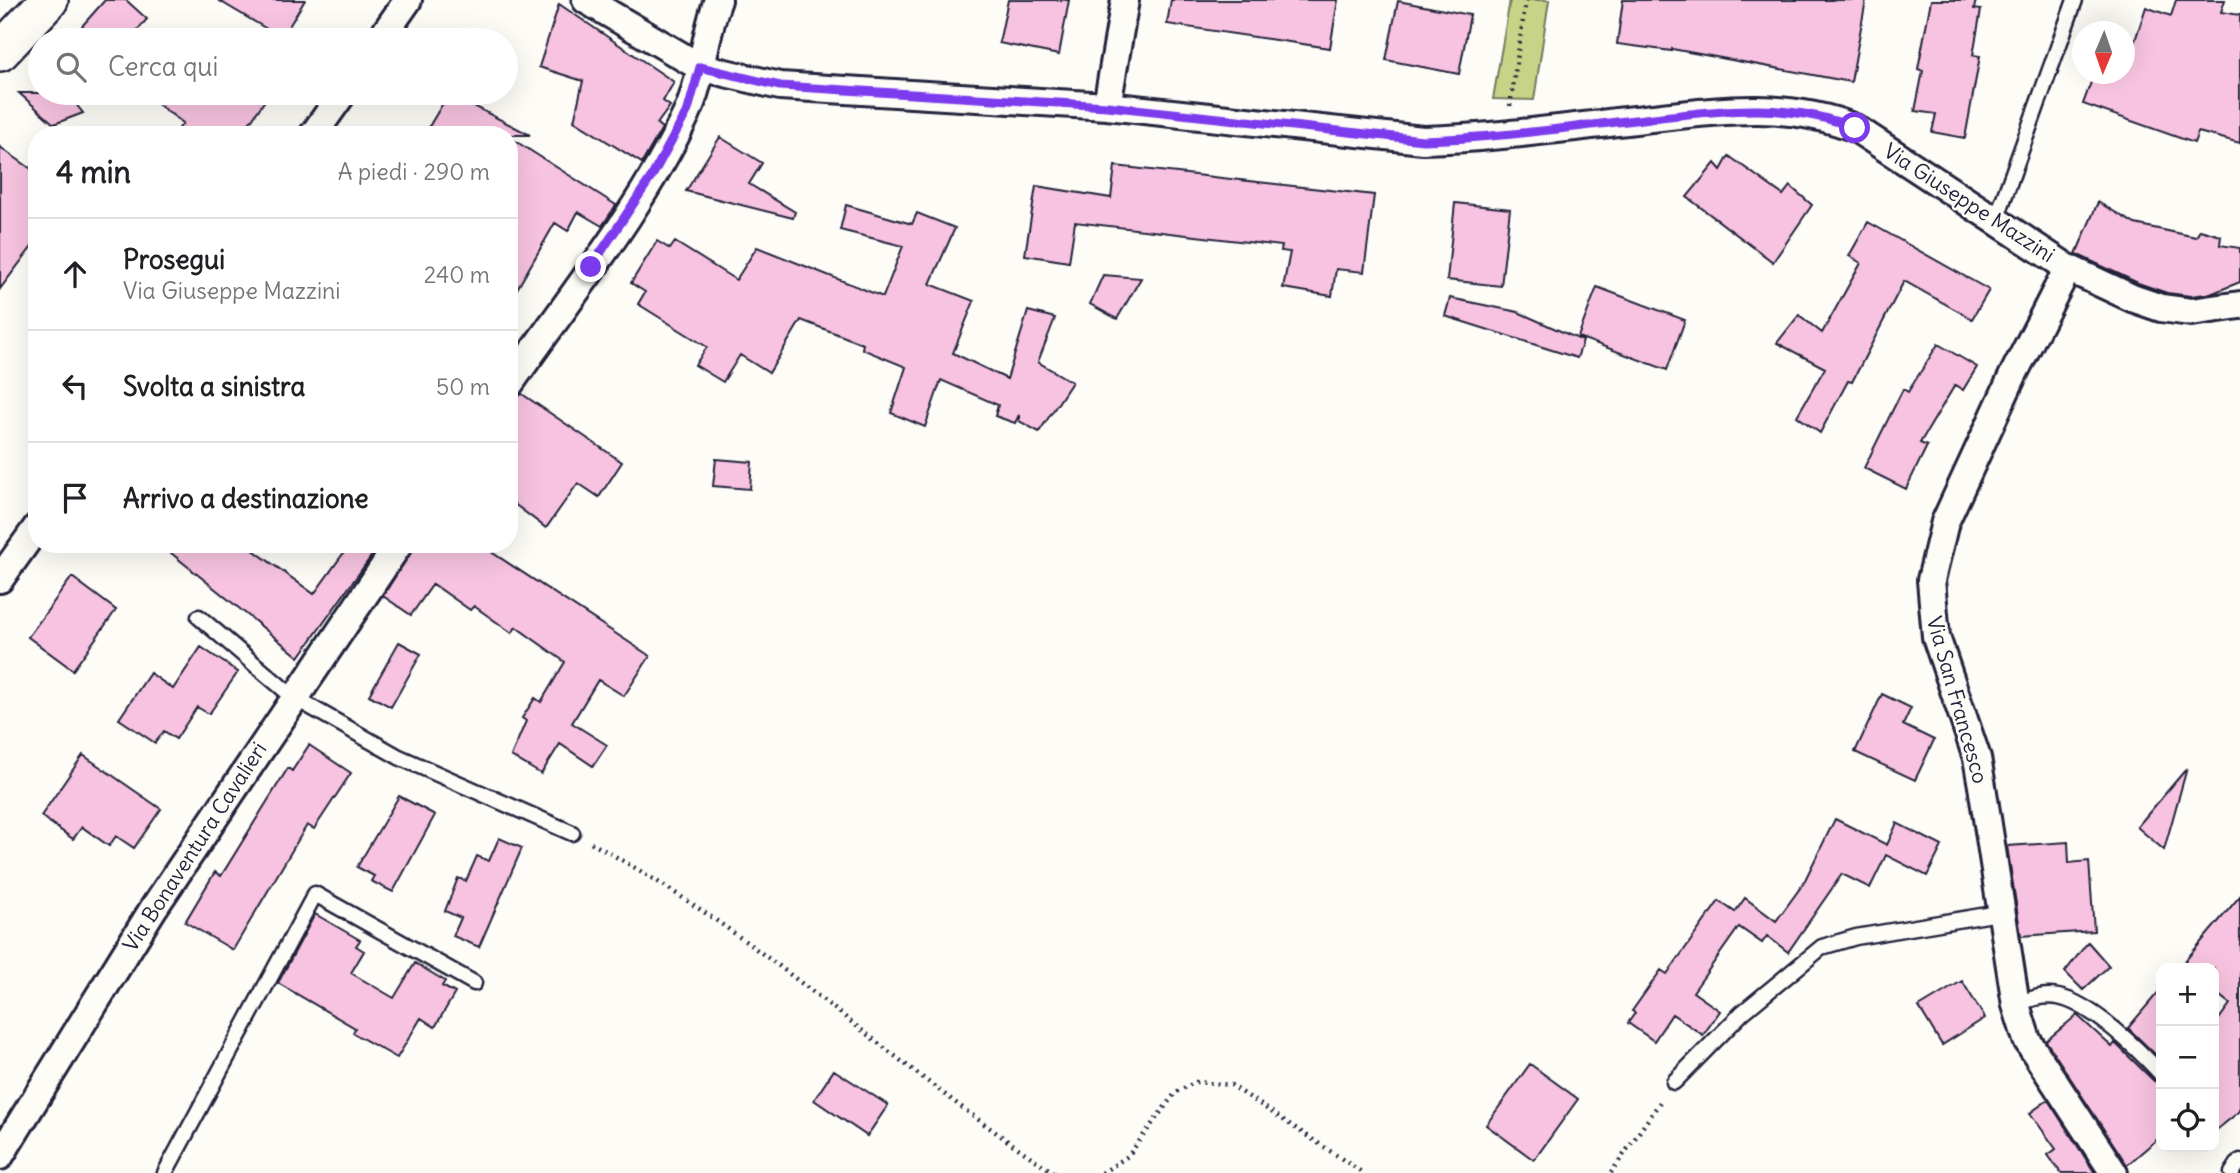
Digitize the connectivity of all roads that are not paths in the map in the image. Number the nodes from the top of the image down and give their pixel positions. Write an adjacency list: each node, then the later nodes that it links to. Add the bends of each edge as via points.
1 (49, 0): 8 (street)
2 (408, 0): 7 (street)
3 (586, 0): 9 (street, Via Giuseppe Mazzini)
4 (718, 0): 9 (street, via 706,31)
5 (1125, 0): 11 (street)
6 (2075, 0): 13 (lane)
7 (388, 28)
8 (0, 52)
9 (700, 67): 11 (street, Via Giuseppe Mazzini, via 780,86); 16 (street, via 688,110 652,176)
10 (334, 105): 12 (street)
11 (1107, 106): 13 (street, Via Giuseppe Mazzini, via 1423,140 1713,111 1760,109 1823,116 1855,128)
12 (319, 126)
13 (1996, 220): 14 (street, Via Giuseppe Mazzini)
14 (2068, 268): 15 (street, Via Giuseppe Mazzini, via 2161,308 2191,312); 23 (street, Via San Francesco, via 1945,522 1931,580 1936,637 1977,758)
15 (2240, 305)
16 (518, 372)
17 (28, 540): 19 (street)
18 (393, 553): 21 (street, Via Bonaventura Cavalieri)
19 (0, 579)
20 (199, 617): 21 (lane)
21 (293, 697): 22 (lane, via 399,757); 28 (street, Via Bonaventura Cavalieri, via 153,909)
22 (572, 833)
23 (1999, 913): 25 (street, Via San Francesco); 27 (lane, via 1822,947 1742,1013)
24 (474, 982): 30 (lane, via 315,894)
25 (2016, 1004): 26 (lane, via 2036,996 2059,997 2076,1004 2135,1045); 31 (street, Via San Francesco, via 2027,1040)
26 (2156, 1068)
27 (1674, 1082)
28 (0, 1156)
29 (2240, 1161): 32 (lane)
30 (165, 1173)
31 (2113, 1173)
32 (2232, 1173)

